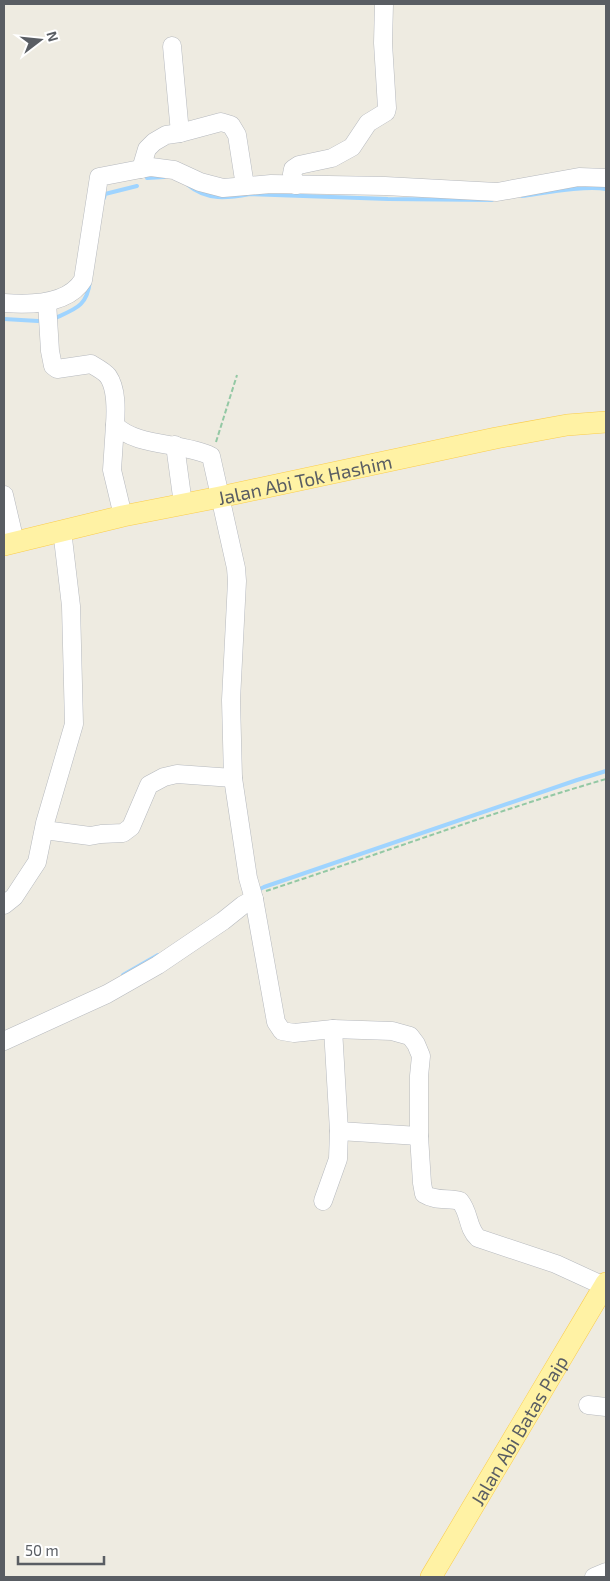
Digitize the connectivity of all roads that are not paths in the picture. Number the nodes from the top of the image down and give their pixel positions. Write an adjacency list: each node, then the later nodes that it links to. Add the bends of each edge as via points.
1 (384, 4): 6 (street, via 382,43 386,112 368,123 352,147 332,158 293,169)
2 (172, 46): 3 (street)
3 (180, 133): 4 (street, via 166,135 154,142 147,149); 7 (street, via 221,122 232,126 237,135)
4 (141, 169): 7 (street, via 174,170 223,188); 9 (street, via 99,177 83,280 73,290)
5 (606, 178): 6 (street, via 579,177 497,192)
6 (296, 185): 7 (street)
7 (245, 186)
8 (4, 302): 9 (street)
9 (48, 302): 11 (street, via 53,366 57,369 91,364 108,376 116,407)
10 (606, 422): 14 (main road, Jalan Abi Tok Hashim, via 567,425 496,438)
11 (115, 425): 12 (street, via 136,439); 16 (street, via 112,470)
12 (175, 445): 14 (street, via 211,456); 15 (street)
13 (4, 495): 18 (street)
14 (220, 497): 15 (main road, Jalan Abi Tok Hashim); 19 (street, via 237,581 231,700)
15 (183, 504): 16 (main road, Jalan Abi Tok Hashim)
16 (123, 516): 17 (main road, Jalan Abi Tok Hashim)
17 (62, 530): 18 (main road, Jalan Abi Tok Hashim); 20 (street, via 71,606 74,724)
18 (10, 544)
19 (233, 778): 20 (street, via 177,774 164,777 149,786 131,827 123,834 90,836); 21 (street)
20 (44, 830): 22 (street, via 37,862 14,897)
21 (254, 899): 23 (street, via 276,1022 282,1031 294,1033); 24 (street, via 158,965 107,994)
22 (4, 905)
23 (333, 1029): 25 (street); 26 (street, via 392,1031 410,1036 421,1056)
24 (4, 1041)
25 (339, 1131): 26 (street); 27 (street, via 338,1159)
26 (419, 1136): 28 (street, via 424,1194 430,1198 460,1201 478,1238 556,1264)
27 (323, 1201)
28 (605, 1285): 32 (main road, Jalan Abi Batas Paip)
29 (588, 1405): 30 (street)
30 (606, 1407)
31 (606, 1572): 33 (street)
32 (431, 1577)
33 (594, 1577)

